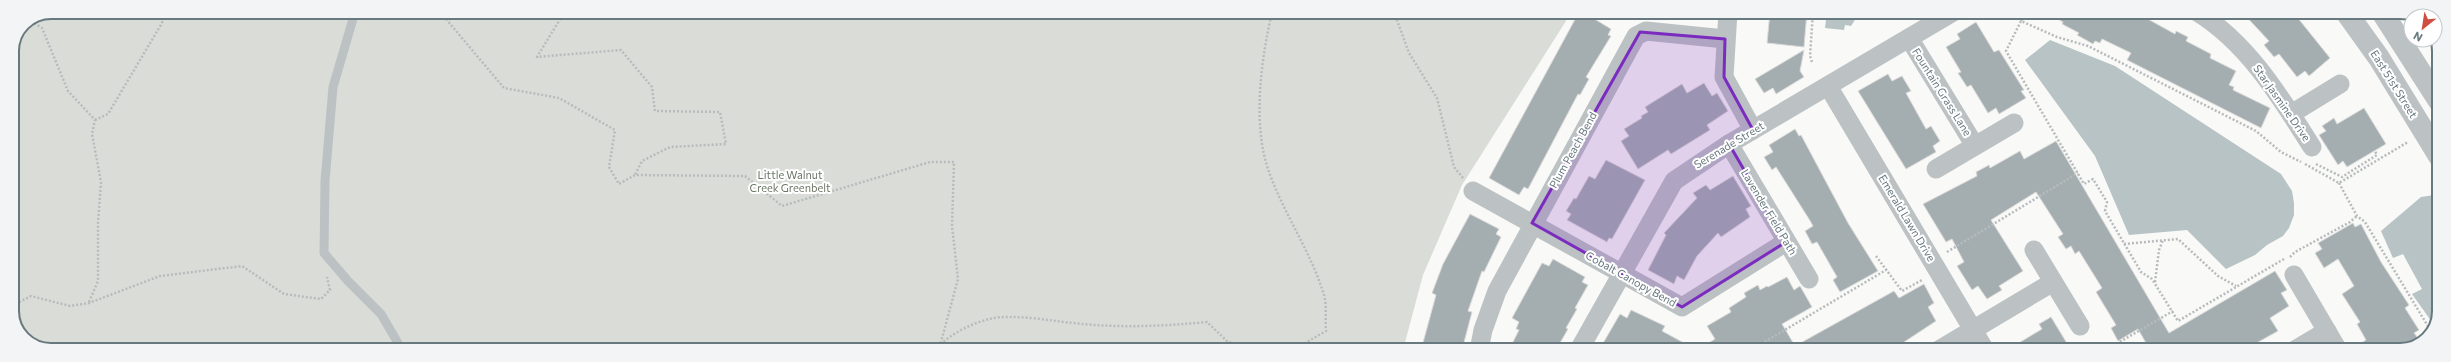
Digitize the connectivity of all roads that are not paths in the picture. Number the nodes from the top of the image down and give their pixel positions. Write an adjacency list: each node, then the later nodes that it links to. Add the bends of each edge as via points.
1 (353, 19): 31 (lane, via 333,87 325,180 324,253 382,314)
2 (1727, 19): 8 (street)
3 (1941, 19): 7 (street, Serenade Street)
4 (2206, 19): 12 (street, Star Jasmine Drive, via 2230,37 2272,85)
5 (2351, 19): 16 (street, East 51st Street)
6 (2386, 19): 11 (street)
7 (1909, 38): 10 (street, Serenade Street); 17 (street, Fountain Grass Lane)
8 (1725, 39): 14 (street, via 1724,77); 21 (street, Plum Peach Bend, via 1646,31 1636,36)
9 (2340, 84): 12 (street)
10 (1828, 86): 14 (street, Serenade Street); 29 (street, Emerald Lawn Drive)
11 (2432, 91)
12 (2291, 114): 18 (street, Star Jasmine Drive)
13 (2014, 123): 17 (street)
14 (1753, 130): 15 (street, Serenade Street)
15 (1729, 144): 22 (street, Lavender Field Path); 24 (street, Serenade Street, via 1674,181)
16 (2432, 145)
17 (1975, 146): 19 (street)
18 (2311, 154)
19 (1936, 169)
20 (1473, 191): 21 (street, Cobalt Canopy Bend)
21 (1532, 223): 24 (street, Cobalt Canopy Bend); 32 (street, Plum Peach Bend, via 1497,291 1482,330)
22 (1786, 242): 24 (street, Cobalt Canopy Bend, via 1682,308); 26 (street, Lavender Field Path)
23 (2034, 250): 27 (street)
24 (1621, 274): 33 (street, Serenade Street)
25 (2294, 275): 30 (street)
26 (1809, 279)
27 (2053, 282): 28 (street); 29 (street)
28 (2080, 326)
29 (1973, 330): 34 (street); 35 (street, Emerald Lawn Drive)
30 (2327, 331): 36 (street); 37 (street)
31 (398, 343)
32 (1480, 343)
33 (1584, 343)
34 (1951, 343)
35 (1981, 343)
36 (2307, 343)
37 (2334, 343)

